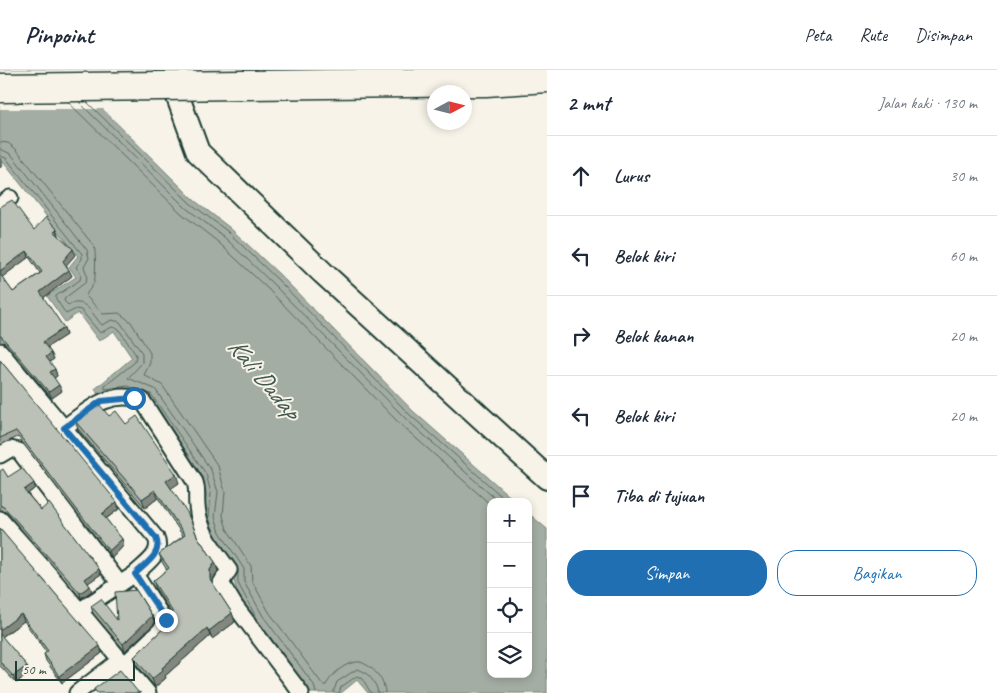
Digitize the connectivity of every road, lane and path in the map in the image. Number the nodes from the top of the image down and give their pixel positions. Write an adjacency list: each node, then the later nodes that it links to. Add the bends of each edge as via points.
1 (168, 70): 7 (street, via 198,152)
2 (547, 78): 3 (highway, bridge, via 486,82)
3 (0, 88)
4 (0, 351): 5 (street)
5 (64, 428): 9 (street, via 159,544 158,552); 15 (street, via 105,399 125,397 142,400 195,482 201,528 229,570 221,583)
6 (0, 455): 10 (street, via 10,449 19,451)
7 (547, 478)
8 (0, 519): 11 (street)
9 (135, 574): 10 (street); 12 (street, via 166,624)
10 (120, 584): 11 (street)
11 (79, 611): 12 (street)
12 (122, 663): 13 (street); 14 (street)
13 (77, 693)
14 (148, 693)
15 (301, 693)

